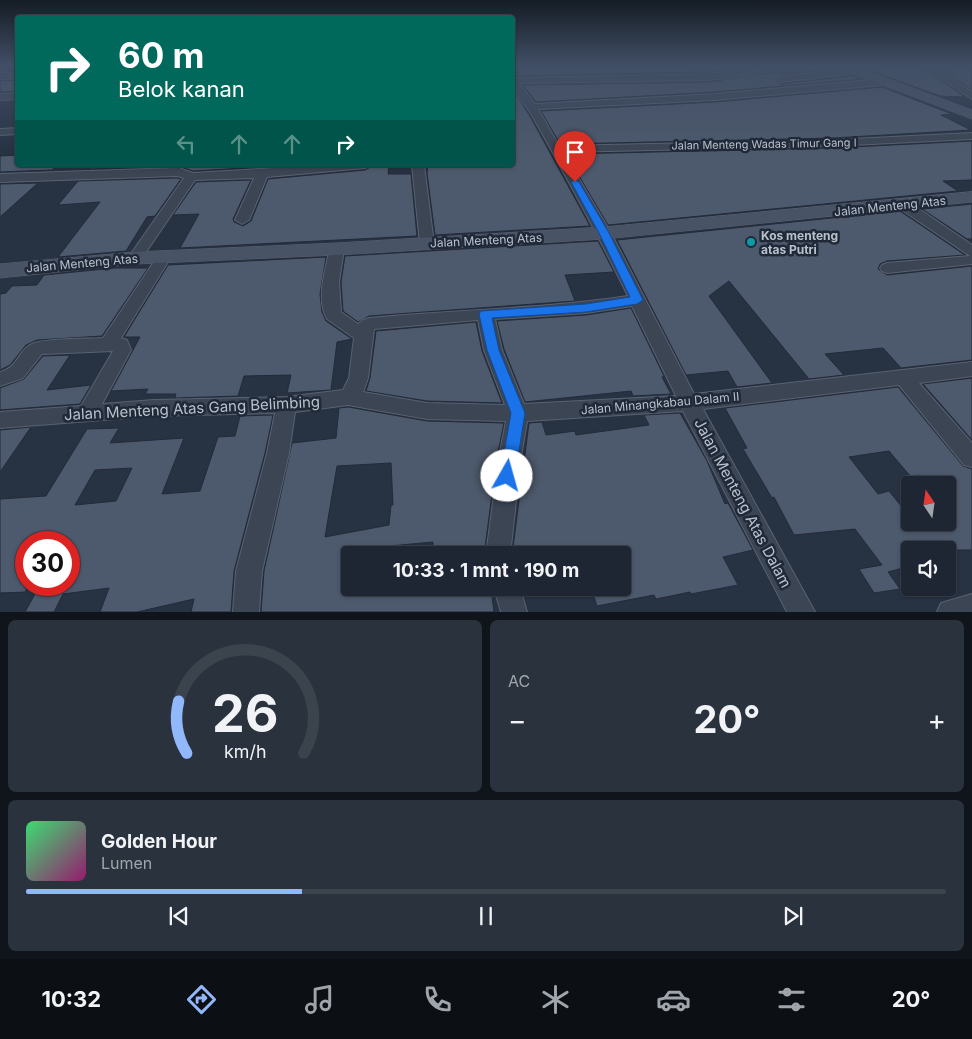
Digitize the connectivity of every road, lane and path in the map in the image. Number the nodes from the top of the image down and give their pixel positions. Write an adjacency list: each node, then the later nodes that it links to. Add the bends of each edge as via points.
1 (523, 95): 7 (street, Jalan Menteng Atas Dalam)
2 (741, 95): 7 (street)
3 (916, 95): 8 (street)
4 (15, 96): 5 (street)
5 (0, 97)
6 (515, 100): 7 (street)
7 (529, 103): 12 (street, Jalan Menteng Atas Dalam)
8 (972, 115)
9 (15, 131): 10 (street)
10 (0, 132)
11 (972, 136): 12 (street, Jalan Menteng Wadas Timur Gang I, via 832,144)
12 (556, 149): 23 (street, Jalan Menteng Atas Dalam)
13 (62, 167): 17 (street)
14 (341, 167): 16 (street)
15 (418, 167): 24 (street)
16 (262, 174): 18 (street); 22 (street)
17 (52, 176): 18 (street, via 179,172); 19 (street)
18 (191, 177): 28 (street)
19 (0, 178)
20 (972, 197): 21 (street, Jalan Menteng Atas)
21 (904, 205): 23 (street, Jalan Menteng Atas); 26 (street)
22 (242, 220)
23 (604, 233): 24 (street, Jalan Menteng Atas); 32 (street, Jalan Menteng Atas Dalam)
24 (427, 244): 25 (street, Jalan Menteng Atas)
25 (337, 249): 27 (street, Jalan Menteng Atas); 34 (street, via 330,286 333,316)
26 (972, 252)
27 (164, 257): 28 (street, Jalan Menteng Atas); 35 (street)
28 (135, 258): 31 (street, Jalan Menteng Atas)
29 (972, 260): 30 (street)
30 (887, 268)
31 (0, 271)
32 (637, 300): 33 (street, via 586,308); 40 (street, Jalan Menteng Atas Dalam)
33 (485, 314): 34 (street, via 369,324); 42 (street, via 493,350)
34 (364, 336): 39 (street, via 358,381)
35 (108, 345): 38 (street, via 38,348 20,372); 43 (street, via 121,344 122,350)
36 (972, 369): 37 (street, Jalan Minangkabau Dalam II)
37 (903, 377): 40 (street, Jalan Minangkabau Dalam II); 45 (street)
38 (0, 379)
39 (348, 397): 41 (street, Jalan Menteng Atas Gang Belimbing); 42 (street, Jalan Minangkabau Dalam II, via 428,411)
40 (688, 403): 42 (street, Jalan Minangkabau Dalam II); 51 (street, Jalan Menteng Atas Dalam)
41 (286, 405): 43 (street, Jalan Menteng Atas Gang Belimbing, via 154,408); 49 (street, via 278,453 248,571)
42 (518, 413): 46 (street)
43 (87, 414): 44 (street, Jalan Menteng Atas Gang Belimbing)
44 (0, 420)
45 (972, 458)
46 (499, 546)
47 (509, 596): 50 (street)
48 (972, 607): 52 (street)
49 (246, 612)
50 (514, 612)
51 (802, 612)
52 (950, 612)

